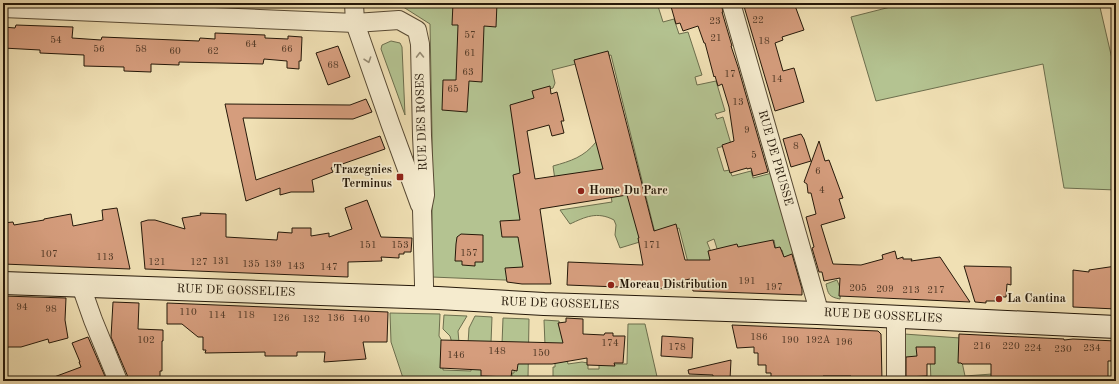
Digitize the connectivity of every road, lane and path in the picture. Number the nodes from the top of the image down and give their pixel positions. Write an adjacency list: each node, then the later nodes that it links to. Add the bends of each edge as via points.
1 (354, 3): 5 (street)
2 (731, 3): 10 (street, RUE DE PRUSSE, via 815,296)
3 (3, 8): 4 (street)
4 (151, 9): 5 (street)
5 (356, 23): 6 (street, one-way to 6); 6 (street, RUE DES ROSES, one-way to 5, via 425,195 420,44 417,30 399,20)
6 (422, 210): 9 (street, RUE DES ROSES)
7 (3, 283): 8 (main road, RUE DE GOSSELIES)
8 (81, 286): 9 (main road, RUE DE GOSSELIES); 13 (street)
9 (424, 298): 10 (main road, RUE DE GOSSELIES)
10 (817, 313): 11 (main road, RUE DE GOSSELIES)
11 (896, 316): 12 (main road, RUE DE GOSSELIES); 14 (street)
12 (1116, 327)
13 (118, 381)
14 (896, 381)

